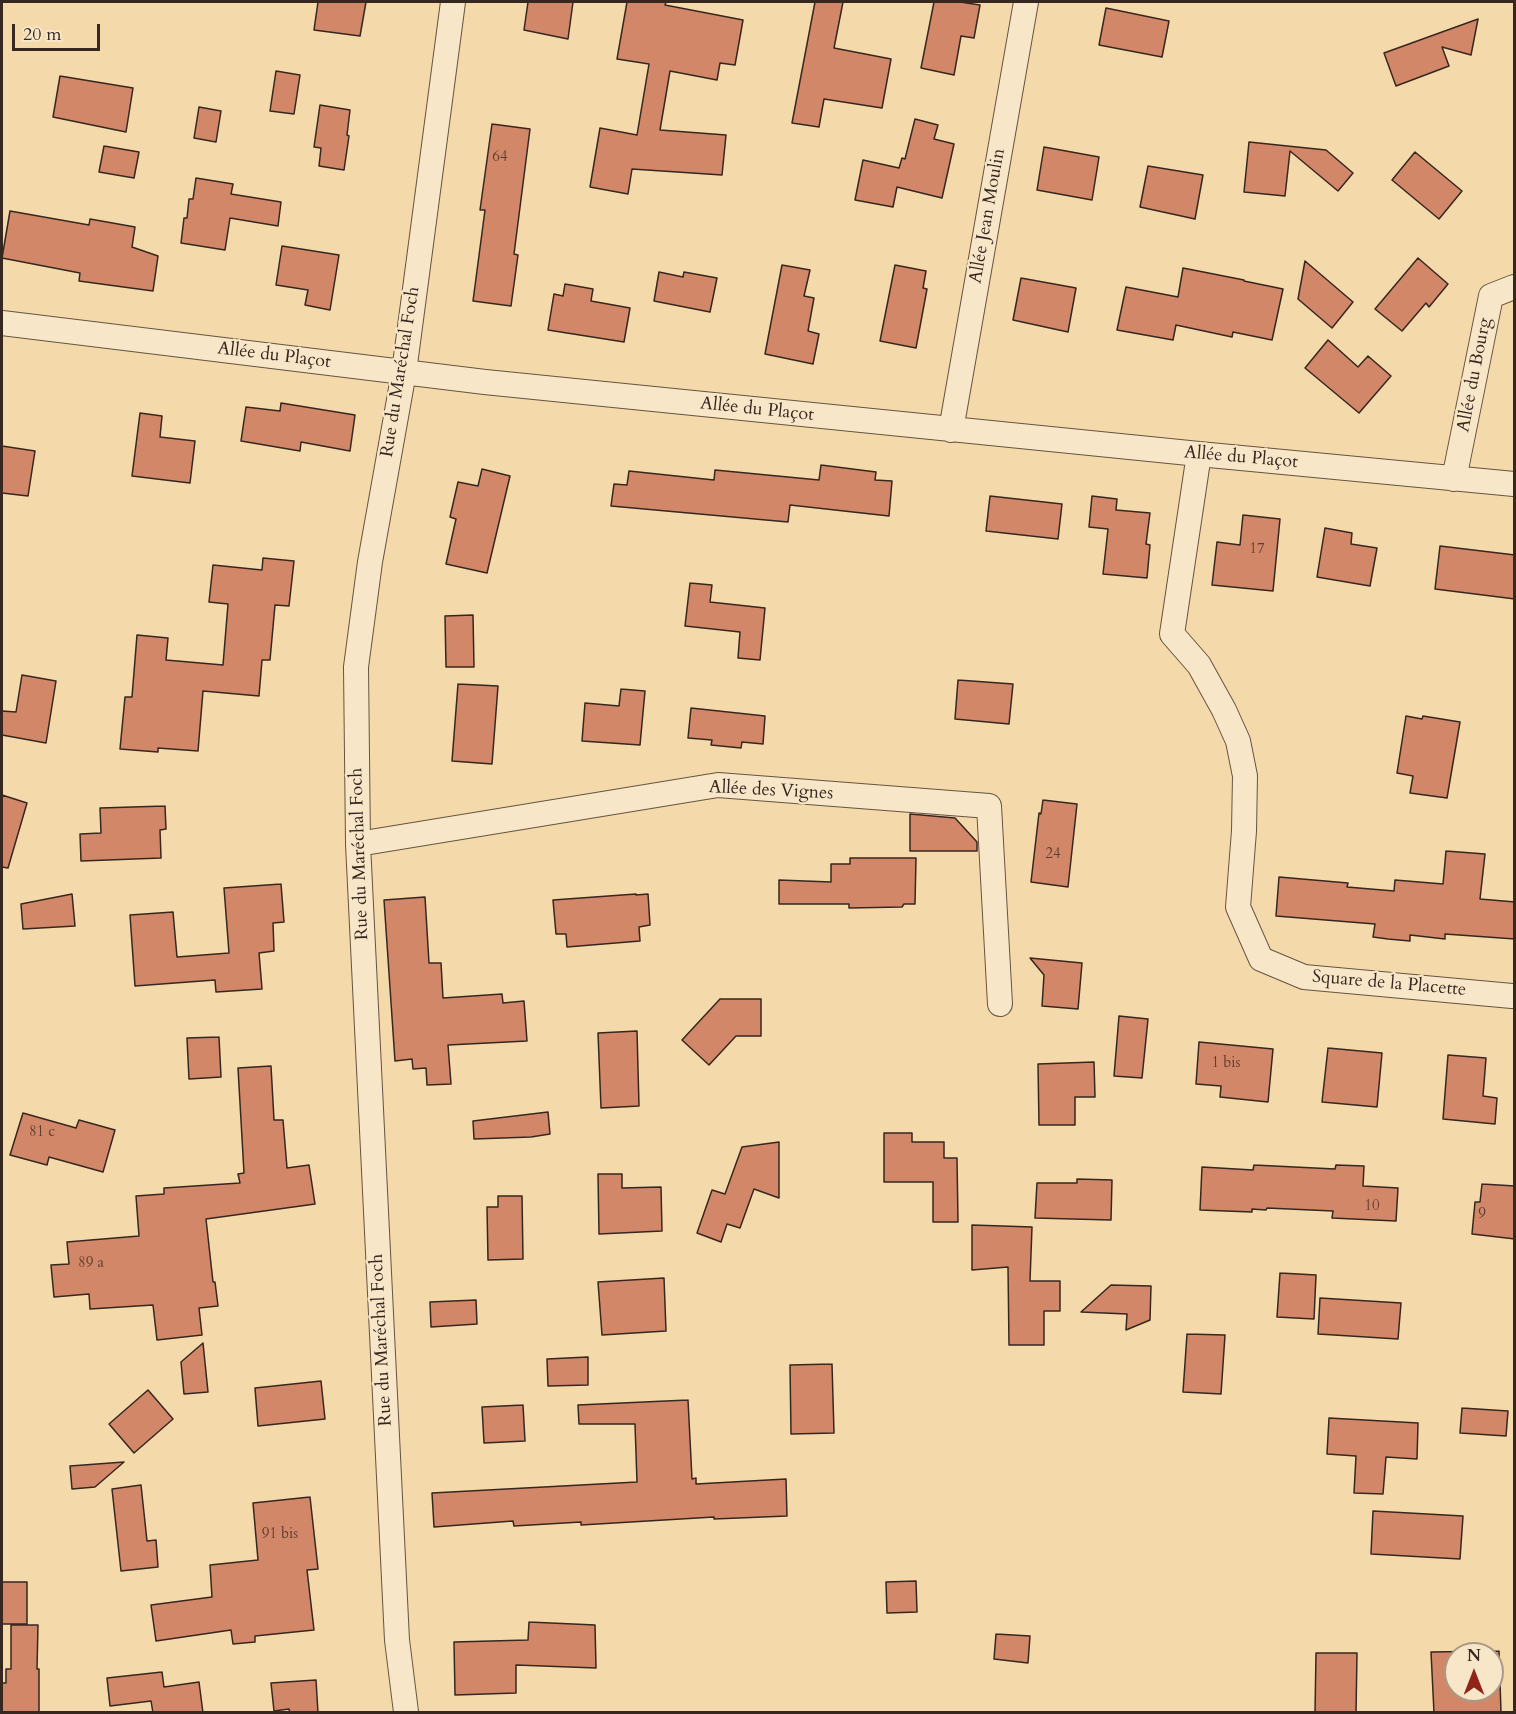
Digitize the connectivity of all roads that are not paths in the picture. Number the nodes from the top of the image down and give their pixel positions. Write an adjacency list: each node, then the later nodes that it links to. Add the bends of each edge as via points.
1 (453, 2): 5 (street, Rue du Maréchal Foch)
2 (1026, 2): 6 (street, Allée Jean Moulin)
3 (1515, 287): 8 (street, Allée du Bourg, via 1491,296)
4 (2, 323): 5 (street, Allée du Plaçot)
5 (404, 372): 6 (street, Allée du Plaçot); 10 (street, Rue du Maréchal Foch, via 370,562 356,667)
6 (951, 430): 7 (street, Allée du Plaçot)
7 (1199, 454): 8 (street, Allée du Plaçot); 11 (street, Square de la Placette, via 1172,634 1199,665 1238,741 1245,776 1238,908 1261,959 1304,977)
8 (1454, 478): 9 (street, Allée du Plaçot)
9 (1515, 484)
10 (358, 844): 12 (street, Allée des Vignes, via 718,785 989,806); 13 (street, Rue du Maréchal Foch, via 397,1640)
11 (1512, 996)
12 (1000, 1004)
13 (406, 1713)

